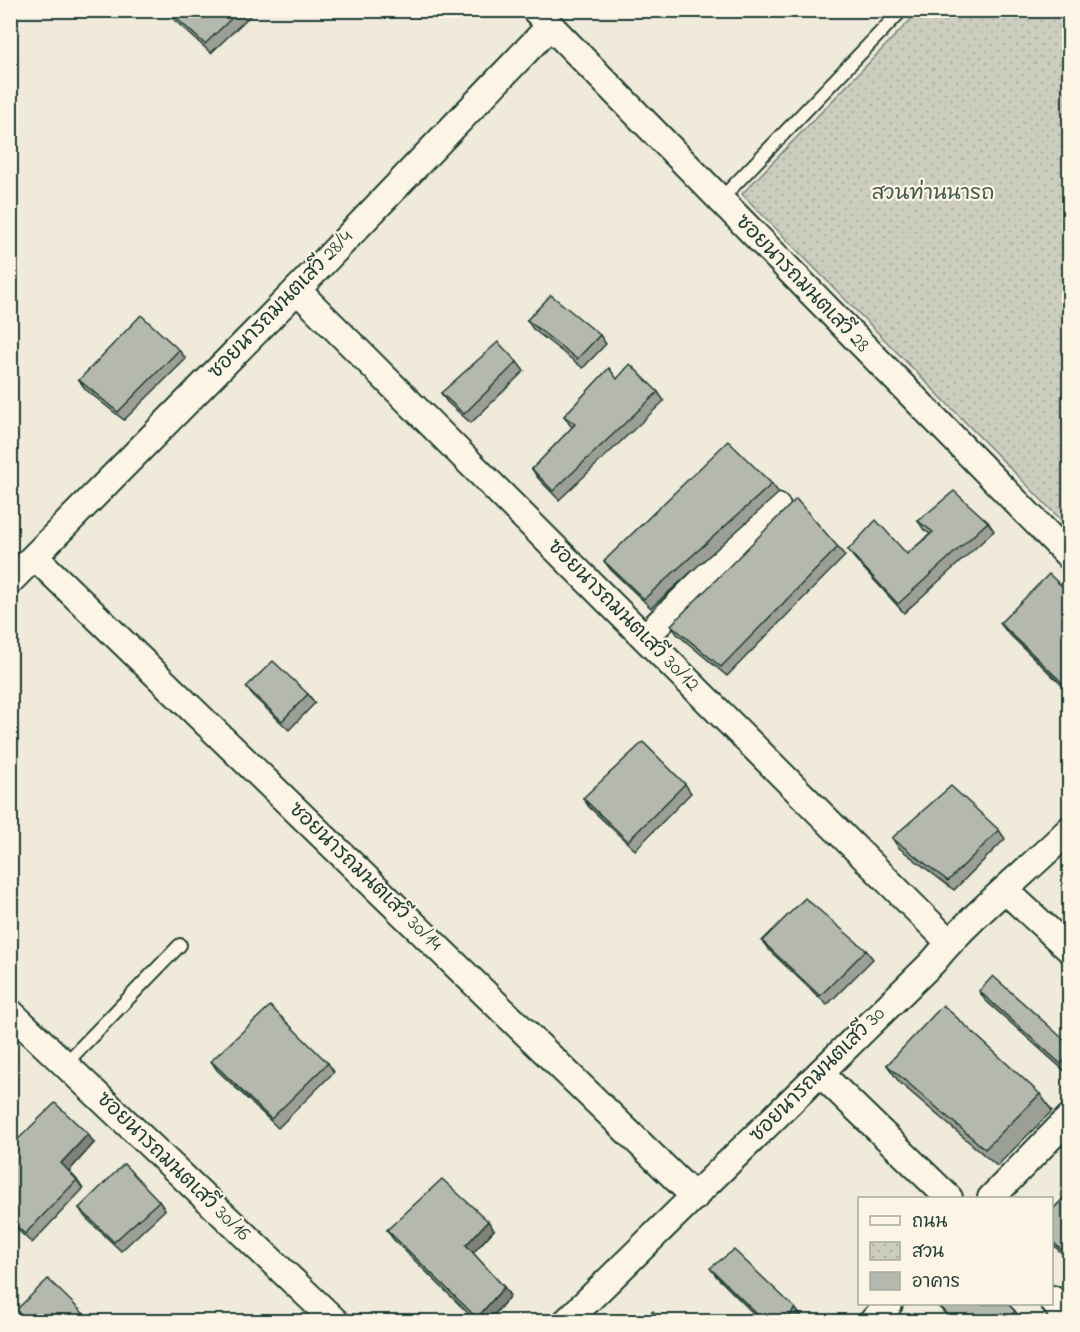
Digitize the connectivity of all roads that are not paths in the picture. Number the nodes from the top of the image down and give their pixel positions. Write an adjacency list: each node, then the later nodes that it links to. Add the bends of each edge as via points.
1 (902, 10): 3 (lane)
2 (542, 18): 3 (street, ซอยนารถมนตเสวี 28); 4 (street, ซอยนารถมนตเสวี 28/4)
3 (720, 200): 7 (street, ซอยนารถมนตเสวี 28)
4 (297, 290): 6 (street, ซอยนารถมนตเสวี 28/4); 9 (street, ซอยนารถมนตเสวี 30/12)
5 (777, 507): 9 (street)
6 (35, 556): 8 (street, ซอยนารถมนตเสวี 28/4); 19 (street, ซอยนารถมนตเสวี 30/14)
7 (1070, 556)
8 (10, 582)
9 (645, 637): 12 (street, ซอยนารถมนตเสวี 30/12)
10 (1070, 829): 11 (street, ซอยนารถมนตเสวี 30)
11 (1005, 890): 12 (street, ซอยนารถมนตเสวี 30); 14 (street)
12 (950, 942): 17 (street, ซอยนารถมนตเสวี 30)
13 (180, 945): 16 (lane)
14 (1070, 950)
15 (10, 1012): 16 (street, ซอยนารถมนตเสวี 30/16)
16 (65, 1064): 24 (street, ซอยนารถมนตเสวี 30/16)
17 (820, 1073): 19 (street, ซอยนารถมนตเสวี 30); 20 (street)
18 (1070, 1117): 21 (street)
19 (695, 1197): 25 (street, ซอยนารถมนตเสวี 30)
20 (948, 1197)
21 (992, 1197)
22 (1053, 1300): 27 (street)
23 (888, 1305): 26 (street)
24 (336, 1322)
25 (566, 1322)
26 (872, 1322)
27 (1068, 1322)

